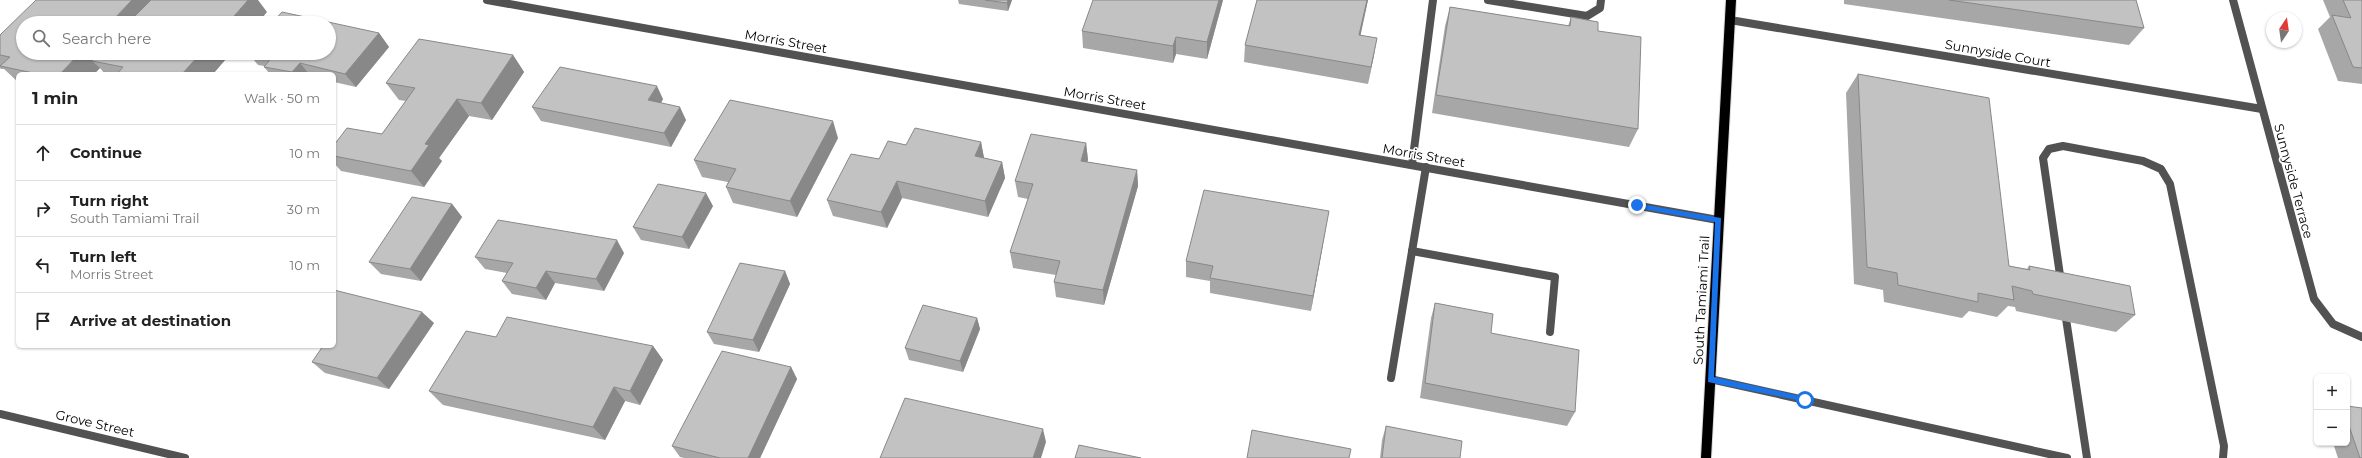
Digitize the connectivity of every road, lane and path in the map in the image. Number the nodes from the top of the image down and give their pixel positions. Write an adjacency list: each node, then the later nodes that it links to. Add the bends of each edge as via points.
1 (487, 0): 9 (street, Morris Street)
2 (1433, 0): 9 (street)
3 (1488, 0): 4 (street, via 1587,16 1600,8)
4 (1601, 0)
5 (1731, 0): 7 (main road, South Tamiami Trail)
6 (2234, 3): 8 (street, Sunnyside Terrace)
7 (1730, 20): 8 (street, Sunnyside Court); 11 (main road, South Tamiami Trail)
8 (2262, 109): 14 (street, Sunnyside Terrace, via 2314,299 2324,318 2338,330)
9 (1412, 165): 10 (street, Morris Street)
10 (1426, 167): 11 (street, Morris Street); 12 (street)
11 (1718, 220): 16 (main road, South Tamiami Trail)
12 (1412, 251): 13 (street, via 1555,277); 15 (street)
13 (1550, 332)
14 (2362, 337)
15 (1391, 378)
16 (1710, 379): 19 (main road, South Tamiami Trail); 20 (street)
17 (0, 414): 18 (street, Grove Street)
18 (185, 458)
19 (1706, 458)
20 (2067, 458)
21 (2087, 458): 22 (street, via 2043,158 2049,149 2063,146 2143,162 2161,169 2170,184 2224,446)
22 (2223, 458)

